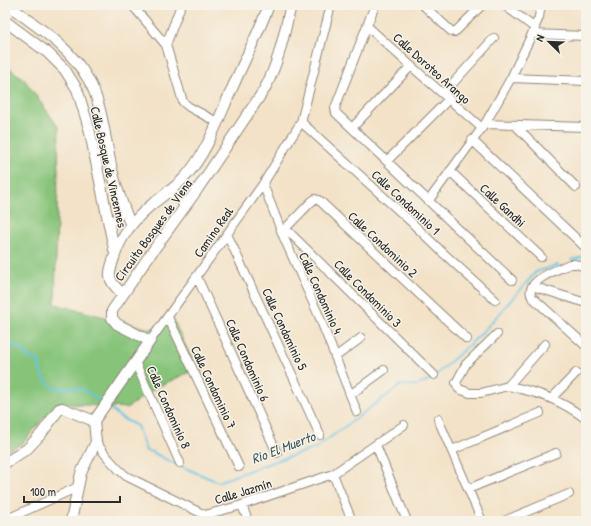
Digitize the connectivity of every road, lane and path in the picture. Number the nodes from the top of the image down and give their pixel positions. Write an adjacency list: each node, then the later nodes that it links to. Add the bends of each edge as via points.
1 (8, 5): 38 (main road, Calle Bosque de Vincennes, via 59,44 76,61 89,80 99,107 111,167)
2 (132, 5): 17 (street)
3 (181, 5): 17 (street)
4 (269, 5): 22 (main road, Circuito Bosques de Viena)
5 (291, 5): 34 (main road, Circuito Bosques de Viena, via 272,75)
6 (331, 5): 23 (street, Camino Real)
7 (375, 5): 13 (street)
8 (423, 5): 9 (street, via 454,32)
9 (482, 5)
10 (504, 5): 14 (street)
11 (541, 5): 14 (street)
12 (5, 21): 39 (main road, Calle Bosque de Vincennes, via 48,53 65,70 76,89 89,128)
13 (367, 26): 18 (street, Calle Doroteo Arango); 27 (street, via 335,111)
14 (534, 31): 15 (street); 19 (street)
15 (586, 36)
16 (494, 38): 21 (street)
17 (166, 45): 22 (street, via 183,102)
18 (411, 66): 21 (street, Calle Doroteo Arango); 27 (street)
19 (511, 78): 20 (street); 24 (street)
20 (586, 81)
21 (446, 96): 24 (street, Calle Doroteo Arango); 29 (street)
22 (217, 122): 31 (main road, Circuito Bosques de Viena)
23 (301, 122): 32 (street, Camino Real); 51 (street, Calle Condominio 1)
24 (484, 126): 25 (street); 28 (street)
25 (516, 126): 26 (street); 33 (street)
26 (586, 127)
27 (352, 128): 29 (street)
28 (472, 140): 30 (street); 43 (street)
29 (387, 161): 36 (street)
30 (450, 171): 36 (street); 45 (street, Calle Gandhi)
31 (185, 177): 34 (main road, via 188,189); 35 (main road, Circuito Bosques de Viena)
32 (263, 184): 41 (street, Calle Condominio 4); 42 (street, Camino Real)
33 (576, 187)
34 (197, 190): 37 (main road, Circuito Bosques de Viena)
35 (168, 191): 37 (main road, via 181,199); 40 (main road, Circuito Bosques de Viena)
36 (429, 200): 48 (street)
37 (184, 207): 50 (main road, Circuito Bosques de Viena)
38 (125, 211): 39 (street); 40 (main road, Calle Bosque de Vincennes)
39 (108, 224): 44 (main road, Calle Bosque de Vincennes)
40 (131, 226): 44 (main road, Circuito Bosques de Viena)
41 (284, 230): 56 (street, Calle Condominio 2, via 311,202 320,201); 60 (street, Calle Condominio 4, via 284,238 320,316); 64 (street, Calle Condominio 3)
42 (227, 234): 47 (street, Camino Real); 74 (street, Calle Condominio 5)
43 (584, 246)
44 (115, 254): 50 (main road, Circuito Bosques de Viena, via 110,278 113,285)
45 (540, 257)
46 (586, 267): 49 (street, via 570,264 541,277)
47 (197, 277): 53 (street, Camino Real); 78 (street, Calle Condominio 6)
48 (512, 280)
49 (532, 286): 52 (street); 59 (street, via 531,295)
50 (123, 294): 57 (main road, via 112,311 112,318 117,324)
51 (495, 300)
52 (586, 303)
53 (168, 317): 57 (street, Camino Real); 82 (street, Calle Condominio 7)
54 (497, 334): 65 (street, via 466,364 456,383 459,389 466,392 481,393)
55 (361, 338): 60 (street)
56 (467, 339)
57 (150, 341): 61 (main road, Camino Real)
58 (545, 344): 65 (street)
59 (586, 346)
60 (335, 357): 66 (street, Calle Condominio 4)
61 (135, 362): 70 (main road, Camino Real); 81 (street, Calle Condominio 8)
62 (384, 370): 66 (street)
63 (576, 373): 67 (street)
64 (434, 375)
65 (508, 386): 67 (street)
66 (350, 395): 68 (street, Calle Condominio 4)
67 (552, 398): 72 (street, via 572,408)
68 (356, 412)
69 (540, 413): 77 (street)
70 (95, 419): 75 (main road); 80 (main road, via 59,409 27,449)
71 (438, 419): 77 (street)
72 (586, 419)
73 (404, 425): 76 (street, Calle Jazmín)
74 (320, 435)
75 (96, 442): 84 (main road, via 81,473); 88 (street, Calle Jazmín, via 117,469 126,476)
76 (376, 445): 83 (street, Calle Jazmín); 93 (street)
77 (452, 450): 85 (street)
78 (277, 453)
79 (556, 453): 85 (street)
80 (5, 463)
81 (180, 463)
82 (239, 468)
83 (333, 474): 87 (street, Calle Jazmín); 92 (street)
84 (78, 487): 89 (street); 90 (main road)
85 (468, 489): 94 (street)
86 (569, 494): 95 (street)
87 (242, 504): 88 (street, Calle Jazmín); 91 (street)
88 (205, 518)
89 (5, 520)
90 (71, 521)
91 (248, 521)
92 (352, 521)
93 (407, 521)
94 (482, 521)
95 (504, 521)

